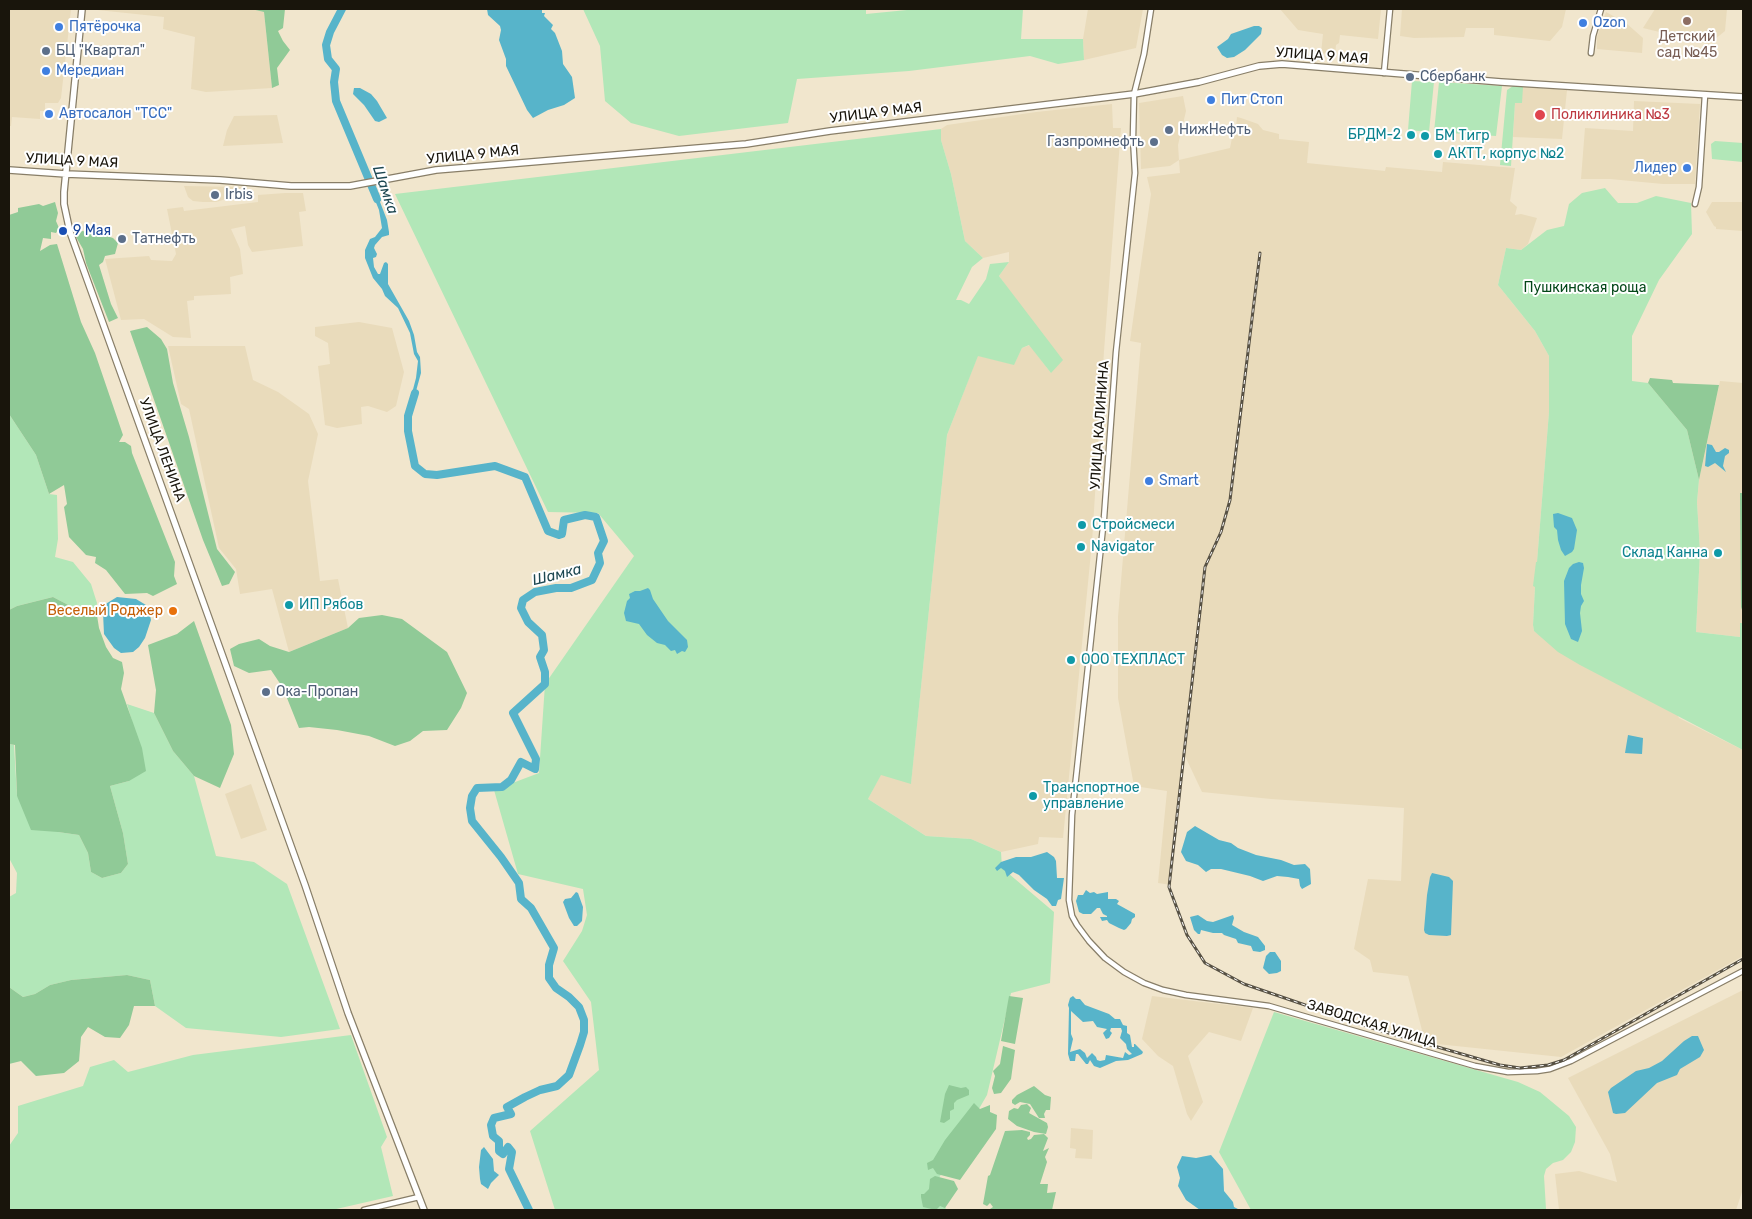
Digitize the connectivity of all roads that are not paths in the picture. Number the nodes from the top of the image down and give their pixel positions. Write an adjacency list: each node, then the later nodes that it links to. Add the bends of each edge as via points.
1 (82, 9): 11 (main road, УЛИЦА ЛЕНИНА)
2 (1151, 9): 7 (street, УЛИЦА КАЛИНИНА)
3 (1390, 9): 6 (street)
4 (1601, 9): 5 (street)
5 (1591, 53)
6 (1384, 72): 7 (main road, УЛИЦА 9 МАЯ, via 1269,64); 8 (main road, УЛИЦА 9 МАЯ)
7 (1134, 94): 11 (main road, УЛИЦА 9 МАЯ, via 746,144 436,170 365,184 291,186); 13 (street, УЛИЦА КАЛИНИНА, via 1132,138 1135,173)
8 (1705, 95): 9 (main road, УЛИЦА 9 МАЯ); 12 (street)
9 (1743, 98)
10 (9, 170): 11 (main road, УЛИЦА 9 МАЯ)
11 (66, 174): 15 (main road, УЛИЦА ЛЕНИНА, via 64,204 70,232 348,1013)
12 (1695, 204)
13 (1071, 844): 14 (street, ЗАВОДСКАЯ УЛИЦА, via 1069,900 1072,916 1089,941 1124,972 1163,990 1289,1011 1495,1070 1537,1071 1566,1064)
14 (1743, 971)
15 (419, 1197): 16 (street); 17 (main road, УЛИЦА ЛЕНИНА)
16 (364, 1210)
17 (424, 1210)

